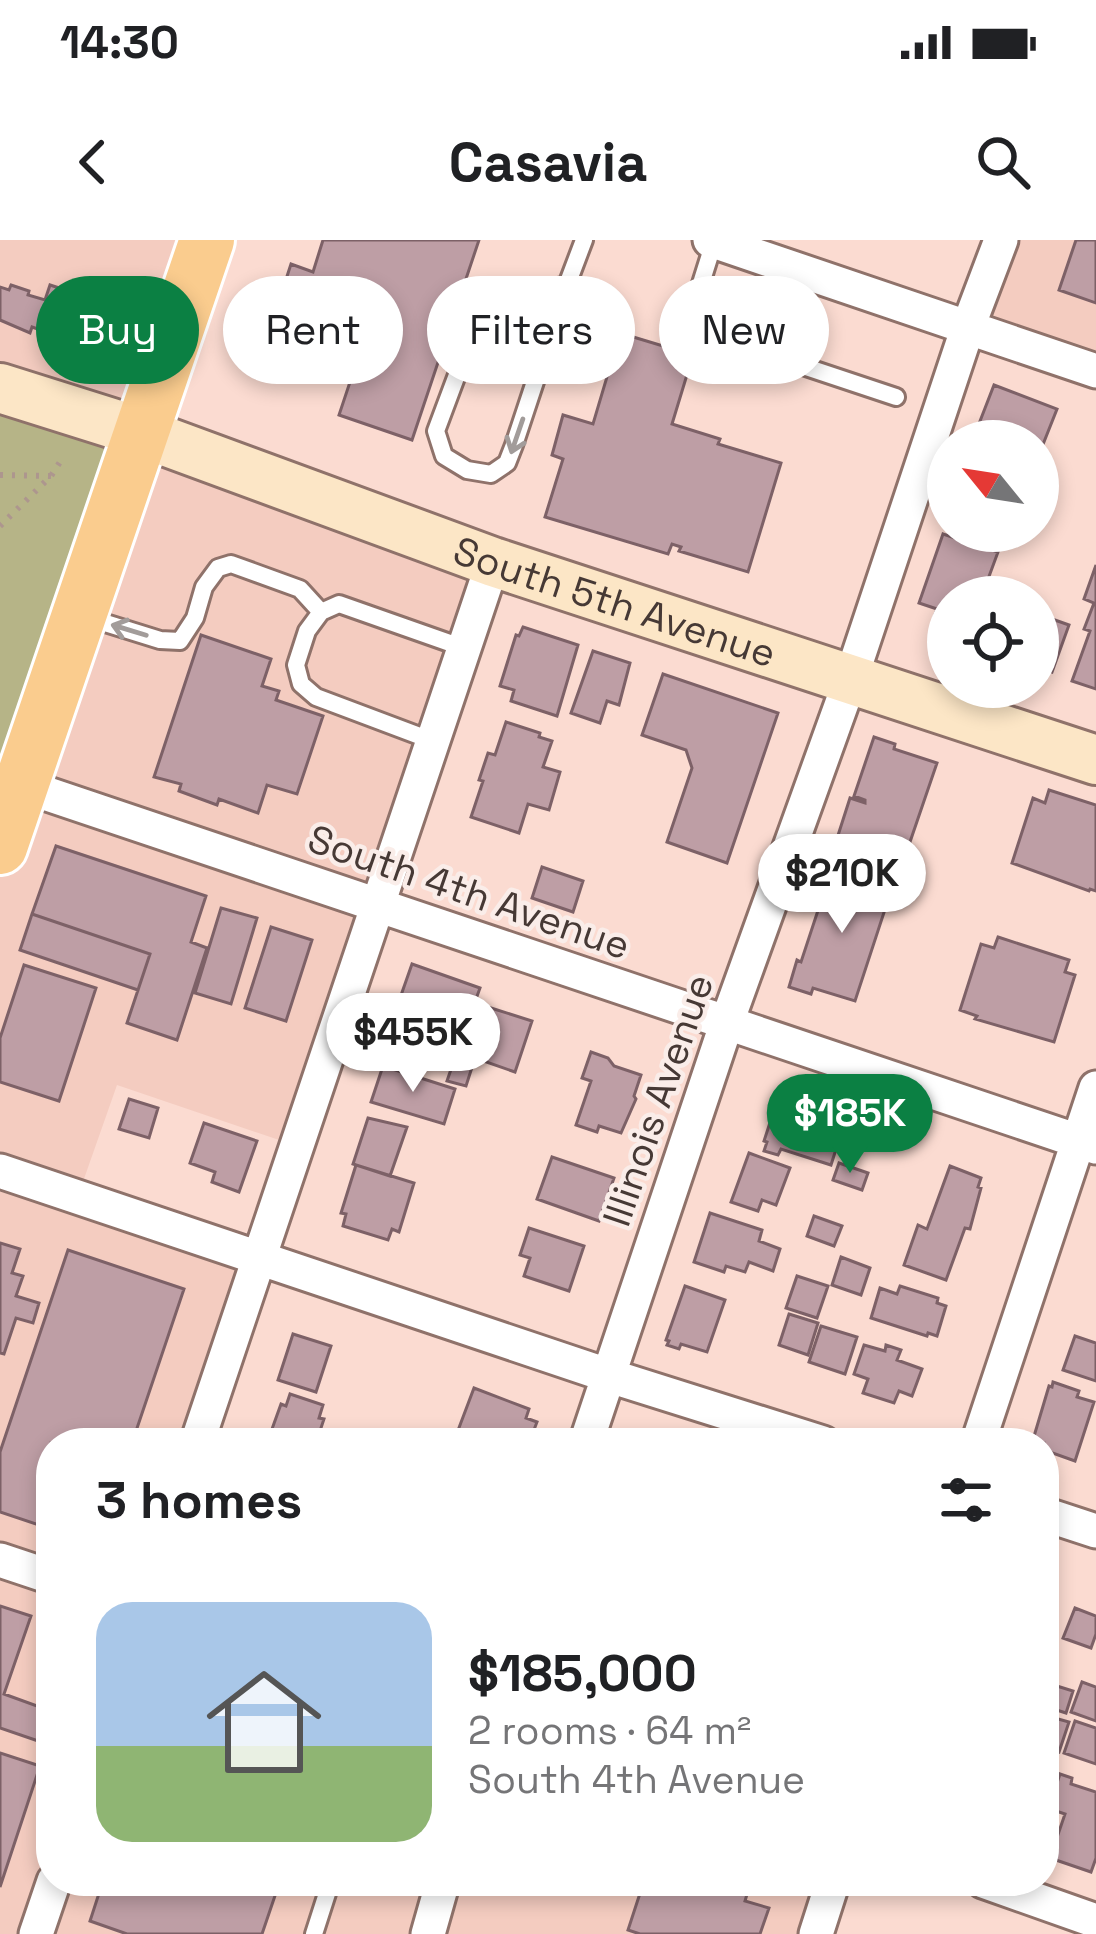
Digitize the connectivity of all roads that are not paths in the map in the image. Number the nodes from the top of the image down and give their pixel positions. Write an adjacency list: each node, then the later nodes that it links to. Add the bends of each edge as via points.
1 (207, 240): 11 (main road)
2 (584, 240): 5 (lane)
3 (1001, 240): 7 (street, Illinois Avenue)
4 (712, 241): 7 (street); 10 (lane, via 694,325)
5 (570, 276)
6 (567, 285): 6 (lane, one-way to 6, via 507,463 490,474 444,456 436,431 464,356 529,293)
7 (968, 328): 8 (street); 16 (street, Illinois Avenue)
8 (1096, 371)
9 (0, 388): 11 (main road, South 5th Avenue)
10 (896, 397)
11 (140, 432): 12 (main road, South 5th Avenue); 14 (main road)
12 (493, 562): 15 (street); 16 (main road, South 5th Avenue)
13 (321, 611): 14 (lane, one-way to 14, via 300,590 231,564 204,586 180,641); 15 (lane, via 340,604); 17 (lane, via 296,665 301,684)
14 (79, 615): 19 (main road)
15 (464, 648): 17 (street)
16 (851, 678): 18 (main road, South 5th Avenue); 22 (street, Illinois Avenue)
17 (433, 741): 21 (street)
18 (1096, 760)
19 (11, 781): 20 (main road); 21 (street, South 4th Avenue)
20 (0, 848)
21 (377, 907): 22 (street, South 4th Avenue); 26 (street)
22 (727, 1022): 24 (street, South 4th Avenue); 27 (street, Illinois Avenue)
23 (1096, 1088): 24 (street)
24 (1087, 1144): 31 (street)
25 (0, 1171): 26 (street)
26 (258, 1257): 27 (street); 28 (street)
27 (610, 1376): 29 (street, Illinois Avenue); 30 (street)
28 (201, 1428)
29 (591, 1428)
30 (776, 1428)
31 (983, 1428)
32 (1059, 1519): 33 (street)
33 (1096, 1531)
34 (0, 1560): 35 (street)
35 (36, 1572)
36 (49, 1896): 42 (street)
37 (326, 1896): 43 (lane)
38 (439, 1896): 44 (street)
39 (828, 1896): 45 (street)
40 (1025, 1896): 41 (street)
41 (1096, 1921)
42 (36, 1934)
43 (314, 1934)
44 (428, 1934)
45 (816, 1934)

